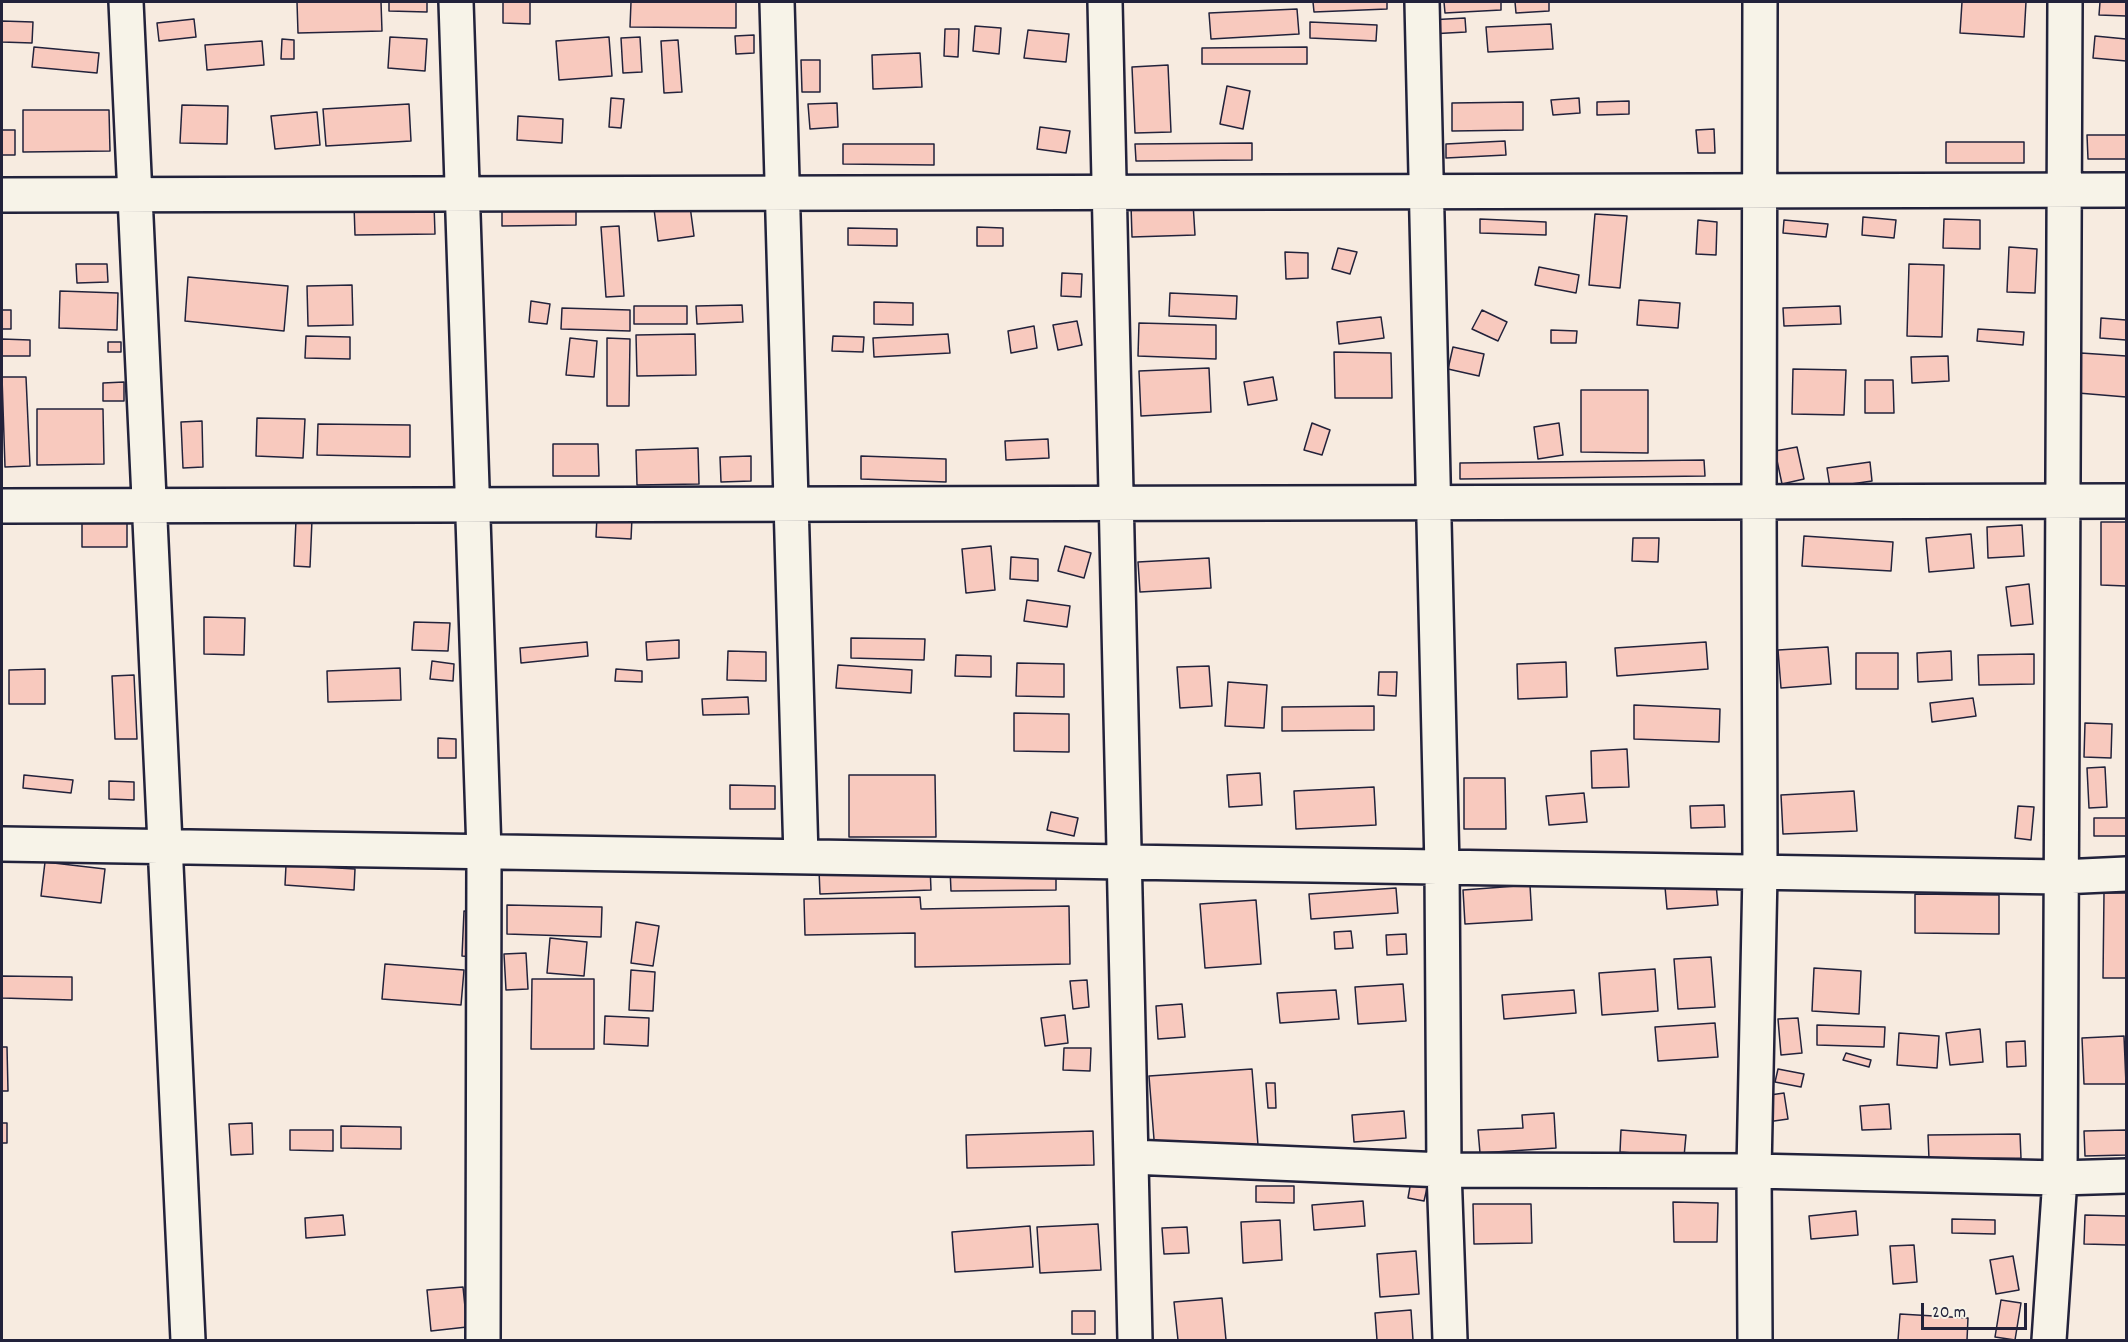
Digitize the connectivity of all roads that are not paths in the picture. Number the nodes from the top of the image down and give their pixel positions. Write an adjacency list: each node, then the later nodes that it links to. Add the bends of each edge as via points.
1 (126, 2): 14 (street)
2 (456, 2): 15 (street)
3 (777, 2): 13 (street)
4 (1105, 2): 11 (street)
5 (1422, 2): 12 (street)
6 (1761, 2): 10 (street)
7 (2066, 2): 8 (street)
8 (2065, 190): 9 (street); 10 (street); 17 (street)
9 (2127, 190)
10 (1761, 191): 12 (street); 20 (street)
11 (1110, 192): 12 (street); 13 (street); 21 (street)
12 (1428, 192): 19 (street)
13 (783, 193): 15 (street); 23 (street)
14 (136, 194): 15 (street); 16 (street); 24 (street)
15 (463, 194): 22 (street)
16 (2, 195)
17 (2062, 501): 18 (street); 20 (street); 34 (street)
18 (2127, 501)
19 (1434, 502): 20 (street); 21 (street); 31 (street)
20 (1759, 502): 32 (street)
21 (1115, 503): 23 (street); 30 (street)
22 (472, 504): 23 (street); 24 (street); 28 (street)
23 (790, 504): 29 (street)
24 (150, 505): 25 (street); 27 (street)
25 (2, 506)
26 (2, 844): 27 (street)
27 (166, 847): 28 (street); 40 (street)
28 (484, 852): 29 (street); 41 (street)
29 (801, 857): 30 (street)
30 (1125, 862): 31 (street); 35 (street)
31 (1442, 867): 32 (street); 36 (street)
32 (1760, 872): 34 (street); 37 (street)
33 (2127, 874): 34 (street)
34 (2061, 877): 39 (street)
35 (1131, 1157): 36 (street); 42 (street)
36 (1444, 1170): 37 (street); 43 (street)
37 (1754, 1171): 39 (street); 44 (street)
38 (2127, 1176): 39 (street)
39 (2060, 1178): 45 (street)
40 (188, 1341)
41 (483, 1341)
42 (1135, 1341)
43 (1450, 1341)
44 (1755, 1341)
45 (2049, 1341)

